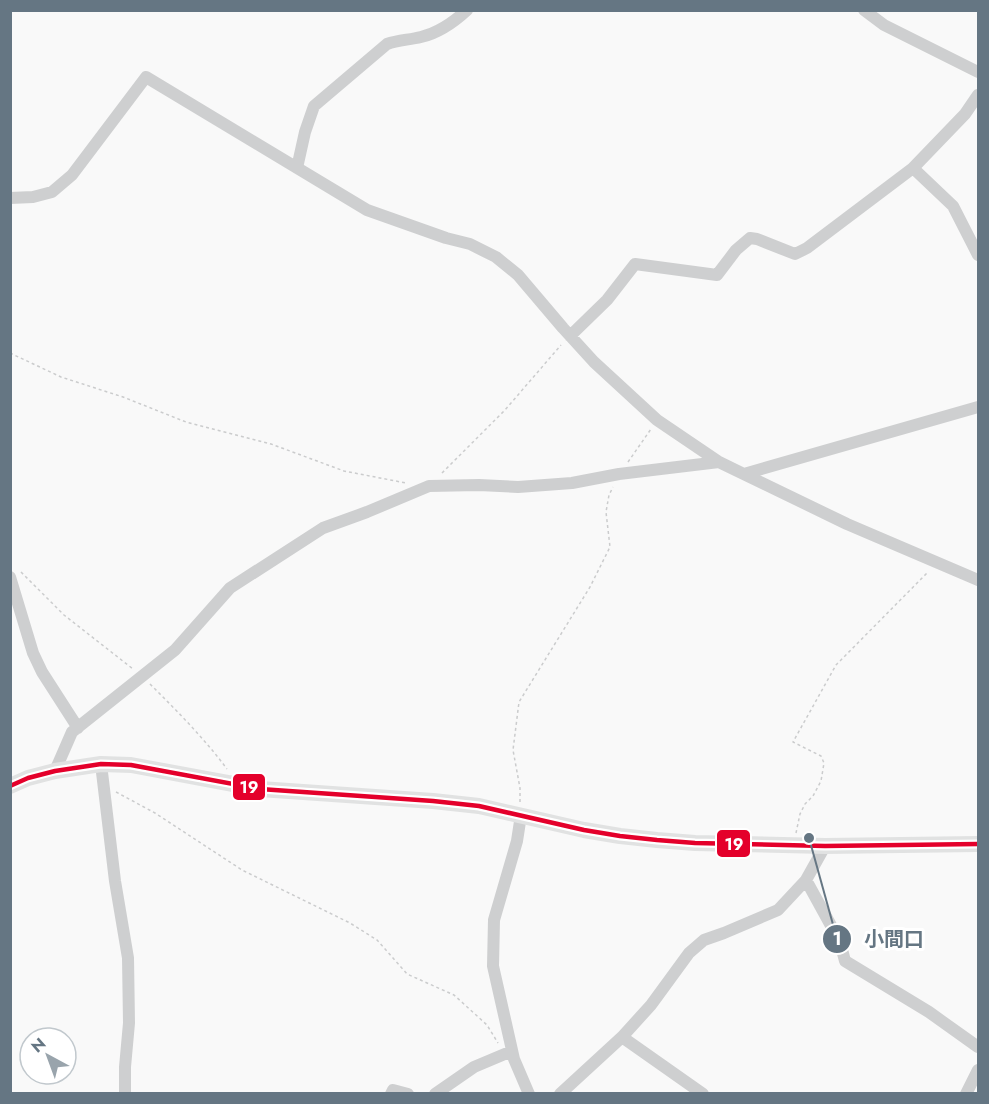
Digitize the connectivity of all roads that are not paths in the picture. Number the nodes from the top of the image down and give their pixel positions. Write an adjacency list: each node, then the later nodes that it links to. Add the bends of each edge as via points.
1 (467, 10): 5 (street, via 440,30 387,44 314,106)
2 (864, 10): 3 (street, via 884,25)
3 (978, 72)
4 (978, 95): 6 (street)
5 (297, 168): 7 (street, via 146,77 72,175 52,192); 9 (street, via 367,210 496,256 518,275)
6 (913, 168): 8 (street, via 953,206); 9 (street, via 795,254 750,238 717,275 635,264 607,300)
7 (10, 198)
8 (978, 255)
9 (570, 336): 11 (street, via 657,420)
10 (978, 407): 12 (street)
11 (719, 462): 12 (street); 15 (street, via 572,483 429,486 323,528 230,588 175,650)
12 (744, 474): 14 (street, via 847,524)
13 (14, 573): 15 (street, via 33,653)
14 (976, 575)
15 (78, 728): 17 (street, via 72,732)
16 (101, 764): 17 (main road); 19 (main road, via 130,765 261,789 433,801); 27 (street, via 128,958)
17 (55, 771): 18 (main road)
18 (10, 786)
19 (521, 815): 21 (main road, via 657,840); 25 (street, via 494,920 493,966)
20 (978, 844): 21 (main road)
21 (825, 846): 22 (street)
22 (806, 880): 23 (street, via 778,910 705,940 689,953); 24 (street, via 840,942 845,961)
23 (622, 1037): 32 (street); 33 (street)
24 (978, 1047)
25 (509, 1052): 30 (street, via 474,1066); 31 (street)
26 (978, 1070): 34 (street)
27 (125, 1094)
28 (391, 1094): 29 (street, via 393,1090)
29 (408, 1094)
30 (435, 1094)
31 (529, 1094)
32 (560, 1094)
33 (704, 1094)
34 (966, 1094)

